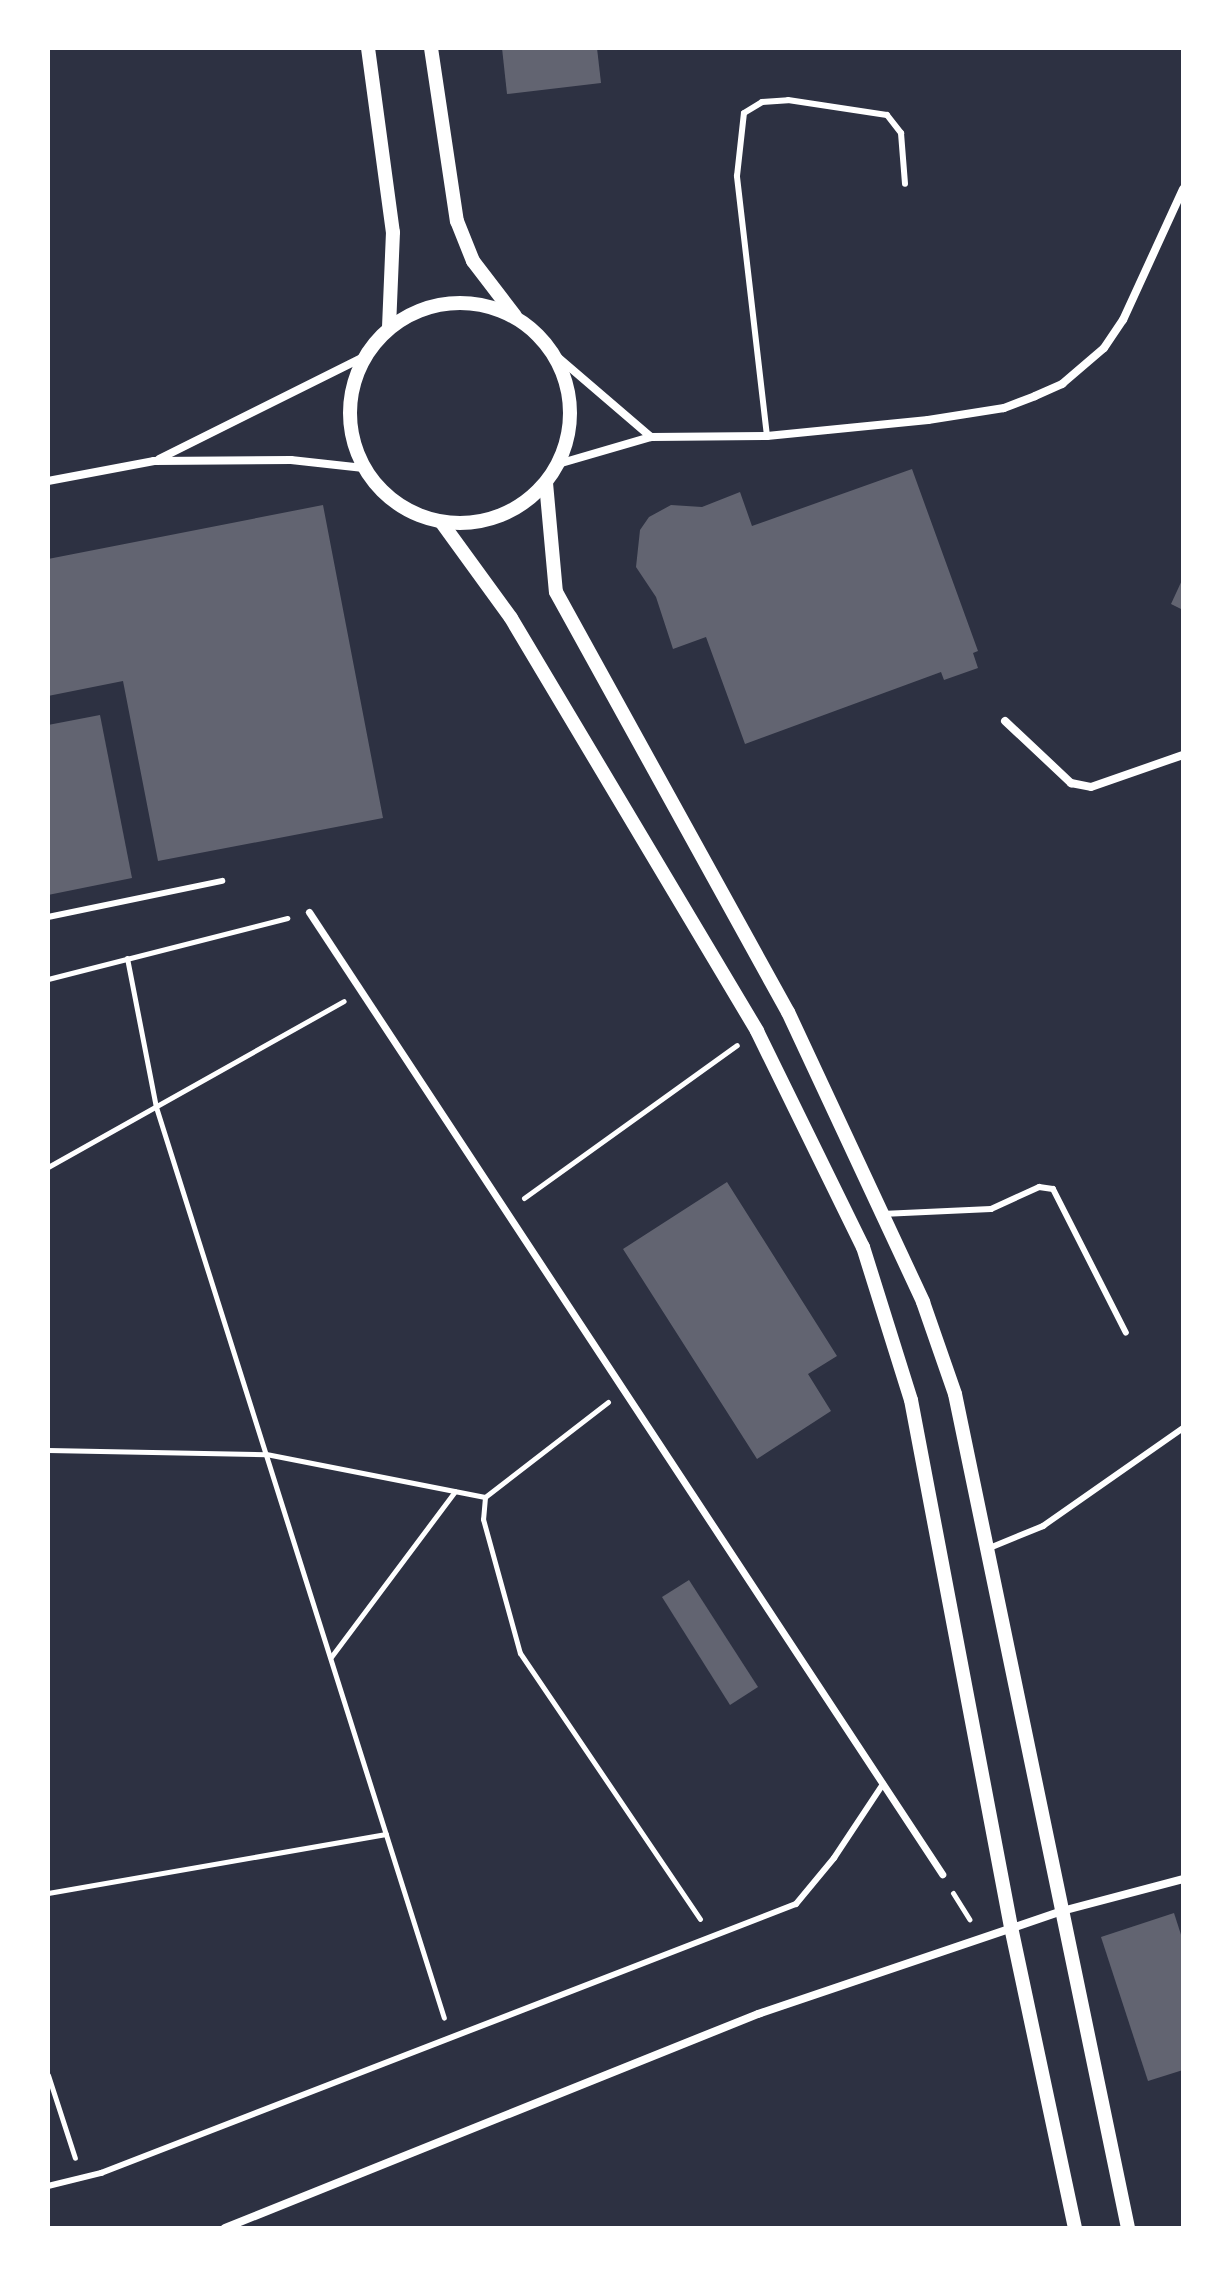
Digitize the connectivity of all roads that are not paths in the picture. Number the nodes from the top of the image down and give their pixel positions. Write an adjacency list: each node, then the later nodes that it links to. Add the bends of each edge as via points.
1 (368, 48): 8 (street, via 393,232)
2 (431, 48): 4 (street)
3 (439, 48): 4 (street)
4 (435, 74): 7 (street, via 457,221 473,261)
5 (905, 184): 11 (lane, via 901,133 887,115 788,100 762,102 744,113 737,176)
6 (1183, 189): 11 (street, via 1123,320 1087,367 1062,384 1004,408 965,415)
7 (516, 317): 8 (street, via 480,303 441,303); 9 (street, via 537,331)
8 (389, 327): 10 (street)
9 (553, 353): 12 (street); 14 (street, via 569,401 570,427)
10 (364, 357): 13 (street); 15 (street, via 351,393 351,432)
11 (767, 436): 12 (street)
12 (651, 437): 14 (street)
13 (154, 461): 15 (street, via 291,460); 16 (street)
14 (558, 464): 17 (street)
15 (364, 468): 18 (street, via 389,498)
16 (48, 481)
17 (546, 483): 18 (street, via 517,508 481,522); 24 (street, via 556,592 788,1012)
18 (442, 523): 32 (street, via 511,618 757,1031 863,1247 911,1400)
19 (1005, 721): 20 (street, via 1071,783 1091,787)
20 (1183, 755)
21 (222, 881): 23 (lane)
22 (309, 912): 28 (street)
23 (48, 917)
24 (882, 1214): 25 (lane, via 991,1209 1039,1187 1053,1189); 27 (street, via 923,1302 955,1394)
25 (1126, 1333)
26 (1183, 1428): 27 (lane, via 1043,1526)
27 (987, 1549): 31 (street)
28 (883, 1784): 29 (street); 33 (lane, via 796,1904 82,2179)
29 (942, 1874)
30 (1183, 1879): 31 (street)
31 (1062, 1911): 32 (street); 36 (street)
32 (1011, 1927): 34 (street, via 729,2025); 35 (street)
33 (48, 2186)
34 (225, 2228)
35 (1075, 2228)
36 (1128, 2228)

